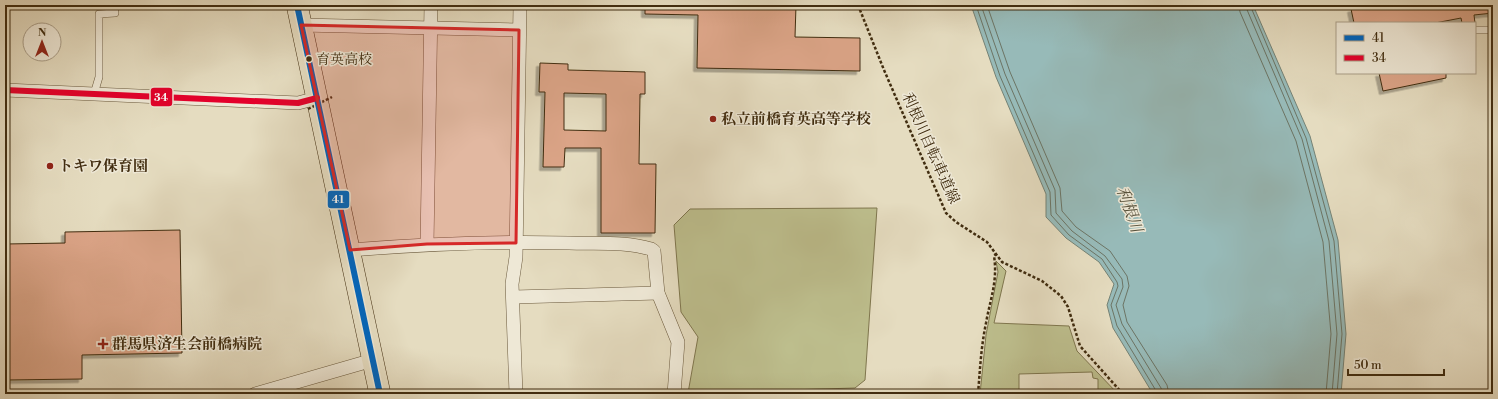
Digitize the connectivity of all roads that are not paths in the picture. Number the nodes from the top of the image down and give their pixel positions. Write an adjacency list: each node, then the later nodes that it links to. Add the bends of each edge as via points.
1 (114, 5): 11 (lane, via 115,14 100,14 99,77)
2 (297, 5): 5 (main road)
3 (431, 5): 6 (street)
4 (520, 5): 7 (street)
5 (301, 25): 6 (street); 12 (main road)
6 (430, 27): 7 (street); 14 (street)
7 (519, 30): 13 (street)
8 (1476, 30): 9 (lane)
9 (1493, 30)
10 (5, 90): 11 (street)
11 (94, 94): 12 (street)
12 (319, 102): 15 (main road)
13 (516, 243): 14 (street); 16 (street, via 611,243 651,249 654,251); 17 (street, via 512,278)
14 (427, 244): 15 (street)
15 (350, 250): 18 (main road)
16 (658, 293): 17 (street); 22 (street, via 678,342)
17 (514, 297): 21 (street)
18 (373, 360): 19 (street); 20 (main road)
19 (255, 394)
20 (380, 394)
21 (516, 394)
22 (674, 394)

